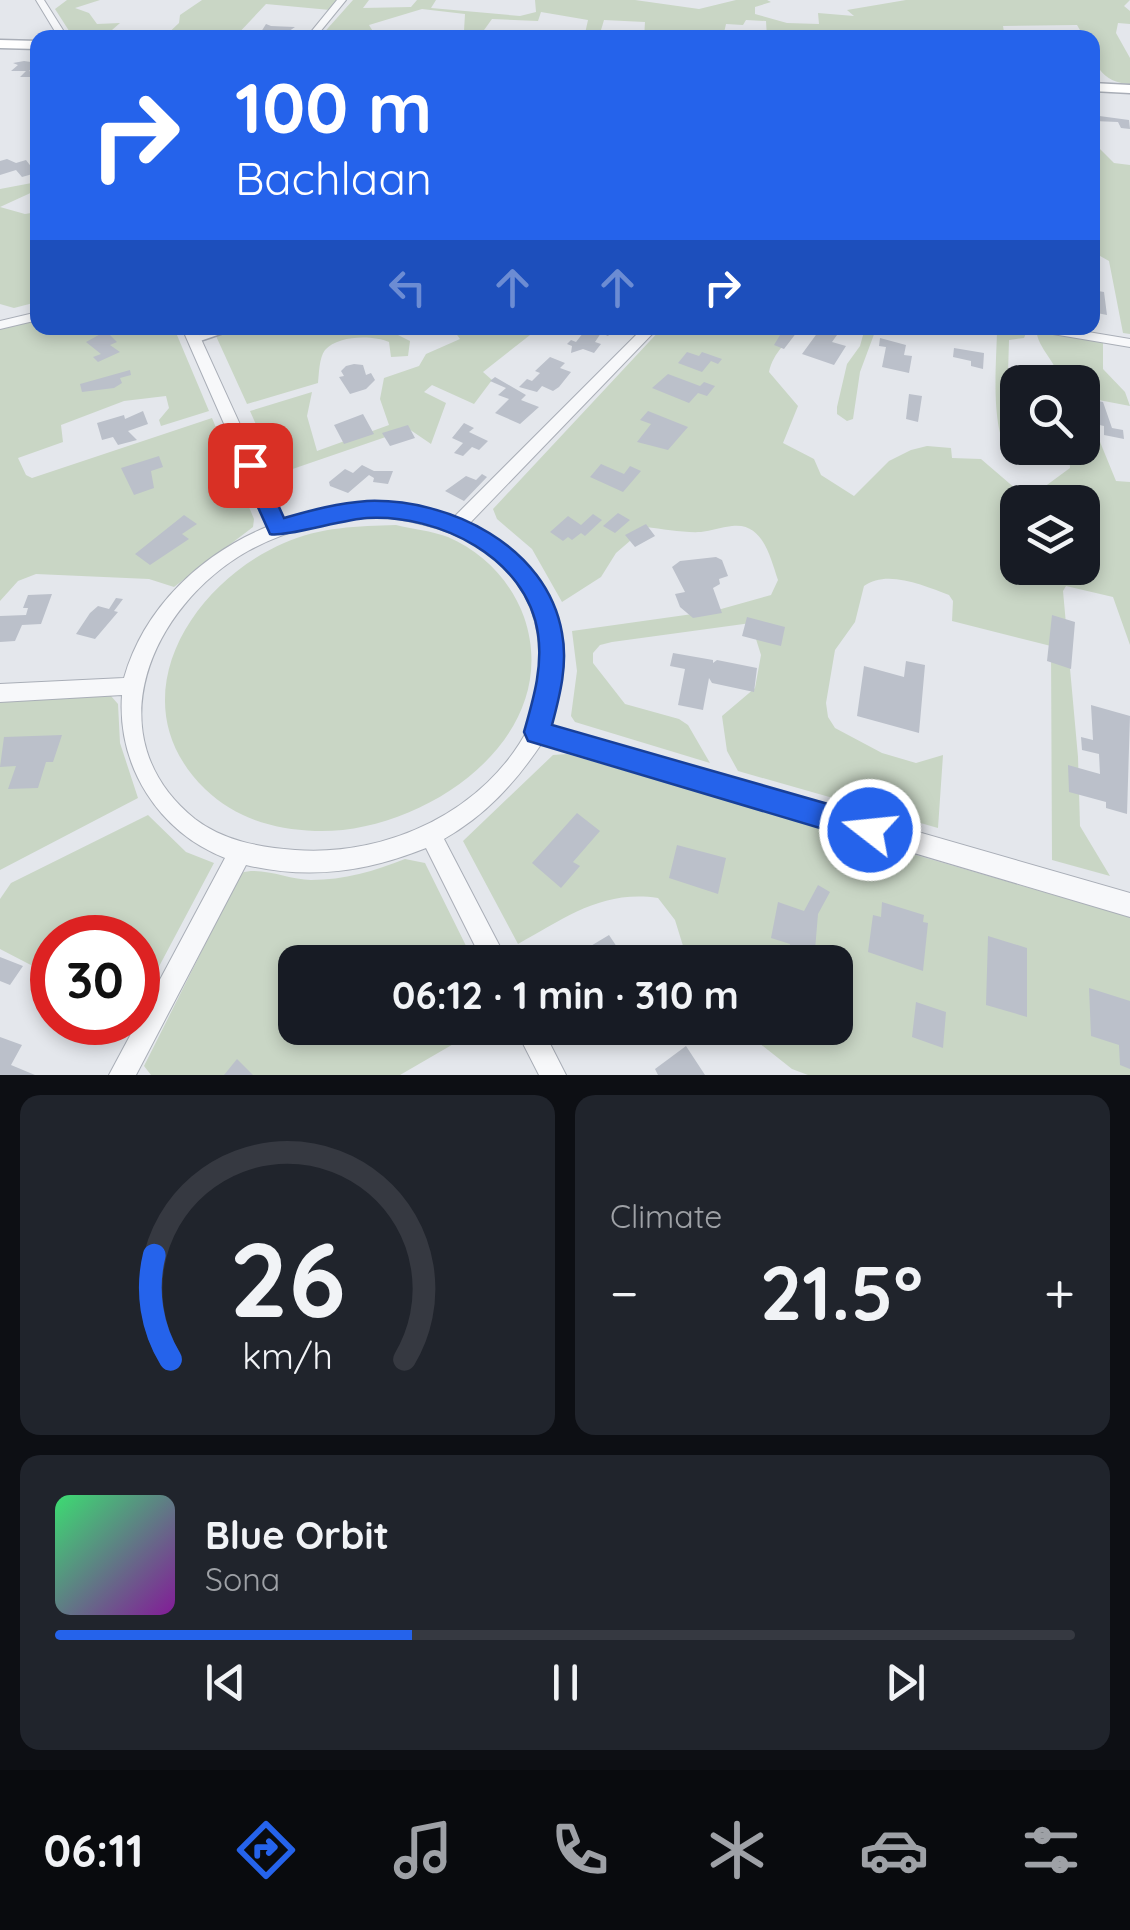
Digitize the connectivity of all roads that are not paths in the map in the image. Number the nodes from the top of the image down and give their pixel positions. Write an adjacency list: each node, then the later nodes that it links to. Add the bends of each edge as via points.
1 (342, 0): 5 (street)
2 (42, 3): 3 (street); 4 (street)
3 (56, 3)
4 (59, 30)
5 (317, 30)
6 (0, 44): 7 (main road)
7 (30, 45)
8 (1100, 87): 9 (main road)
9 (1130, 88)
10 (30, 318): 11 (street)
11 (0, 325)
12 (191, 335): 17 (street)
13 (644, 335): 16 (street)
14 (1080, 335): 15 (street)
15 (1130, 344)
16 (457, 525): 17 (street, via 370,509); 20 (street, via 500,550 532,586 550,632 550,684)
17 (278, 528): 18 (street, via 237,548 171,607)
18 (132, 686): 19 (street); 22 (street, via 136,742 158,796 196,832)
19 (0, 692)
20 (537, 732): 21 (street, via 492,792); 23 (street)
21 (432, 838): 22 (street, via 371,859 304,864); 24 (street)
22 (240, 854): 26 (street)
23 (1130, 905)
24 (487, 945)
25 (537, 1045): 27 (street)
26 (122, 1075)
27 (552, 1075)

